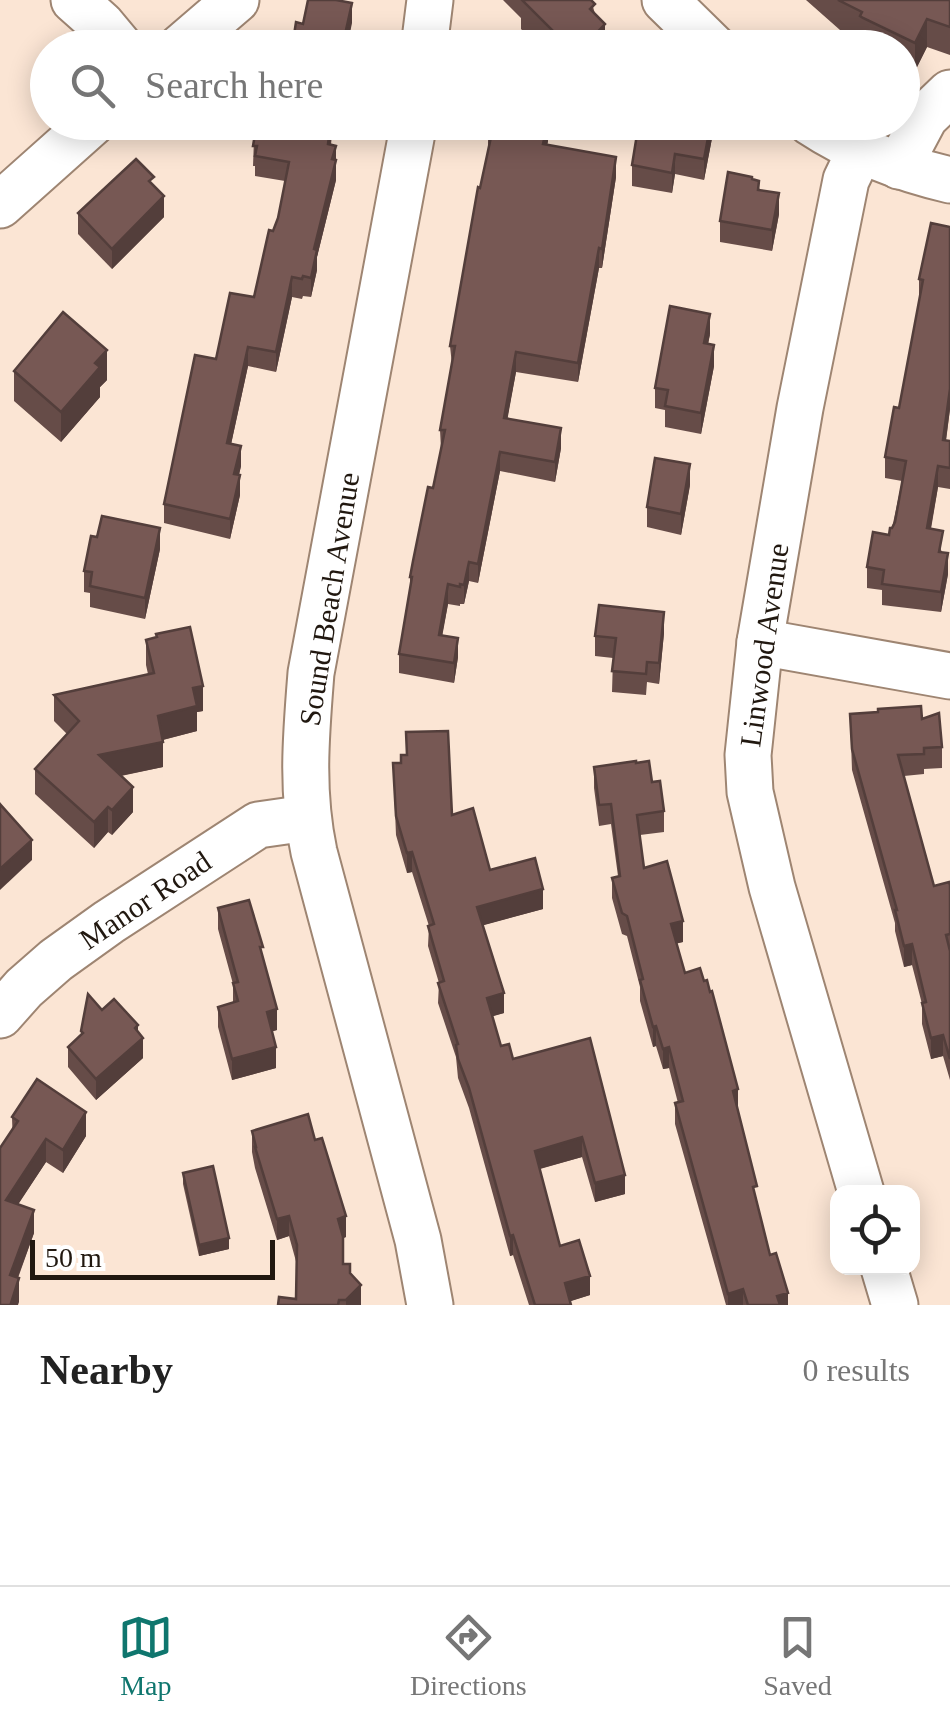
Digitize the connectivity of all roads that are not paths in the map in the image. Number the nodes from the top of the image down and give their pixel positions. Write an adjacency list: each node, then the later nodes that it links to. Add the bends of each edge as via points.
1 (74, 0): 5 (street)
2 (236, 0): 6 (street)
3 (430, 0): 7 (street)
4 (665, 0): 8 (street)
5 (106, 30)
6 (201, 30)
7 (426, 30)
8 (696, 30)
9 (950, 93): 10 (street, Linwood Avenue)
10 (920, 121)
11 (73, 140): 17 (street)
12 (411, 140): 20 (street, Sound Beach Avenue, via 311,673)
13 (844, 140): 15 (street)
14 (899, 140): 15 (street, Linwood Avenue)
15 (879, 159): 16 (street); 18 (street, Linwood Avenue, via 846,180)
16 (950, 180)
17 (0, 205)
18 (760, 642): 19 (street); 22 (street, Linwood Avenue, via 750,792)
19 (950, 676)
20 (307, 818): 21 (street, Manor Road, via 258,825 56,960); 24 (street, Sound Beach Avenue)
21 (0, 1015)
22 (859, 1185)
23 (886, 1275): 25 (street)
24 (430, 1305)
25 (895, 1305)

